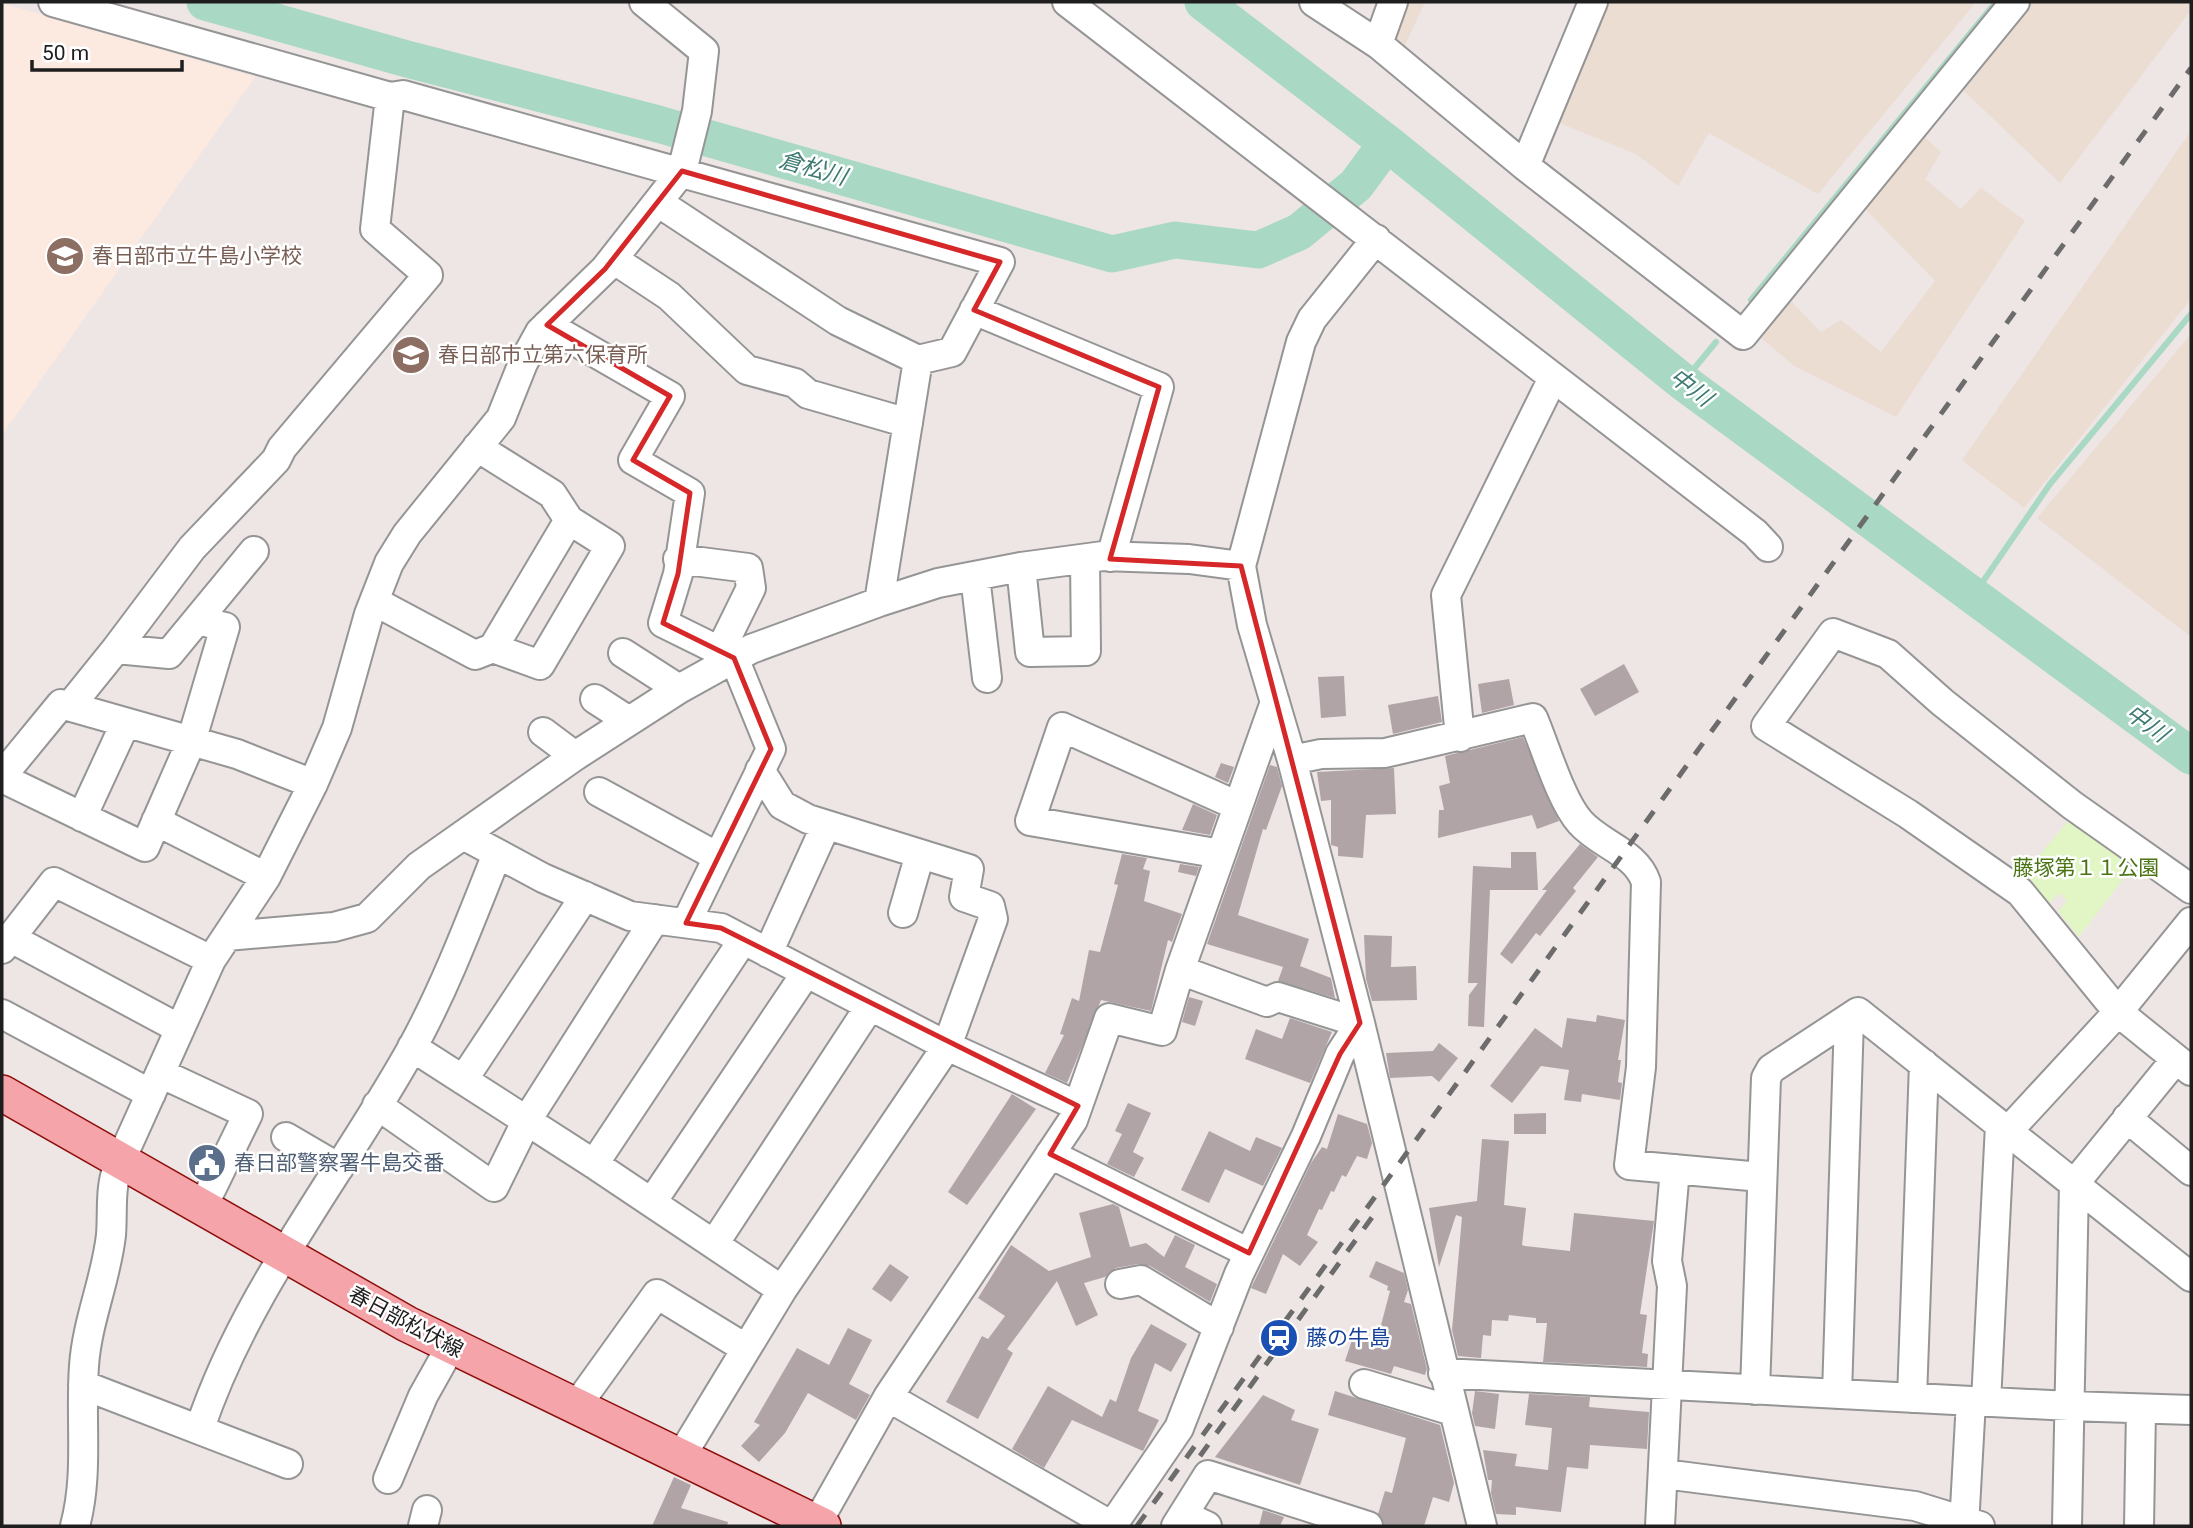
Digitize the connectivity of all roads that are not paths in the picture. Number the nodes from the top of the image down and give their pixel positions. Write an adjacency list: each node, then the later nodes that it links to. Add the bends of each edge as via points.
1 (53, 2): 9 (street)
2 (644, 2): 11 (street, via 705,51)
3 (1067, 2): 13 (street)
4 (1314, 2): 8 (street)
5 (1393, 2): 8 (street)
6 (1593, 2): 10 (street)
7 (2015, 2): 10 (street, via 1743,335)
8 (1378, 44): 10 (street)
9 (390, 97): 11 (street, via 403,95); 33 (street, via 374,229 428,275 276,460 192,548)
10 (1524, 166)
11 (683, 167): 12 (street); 15 (street, via 1000,262)
12 (659, 203): 14 (street); 17 (street, via 838,321)
13 (1365, 231): 18 (street); 27 (street, via 1301,342)
14 (613, 259): 16 (street); 19 (street, via 669,296 747,370 795,383 808,394)
15 (974, 310): 17 (street, via 952,352); 24 (street, via 1159,387)
16 (547, 326): 20 (street, via 523,363 501,418); 25 (street, via 670,396 633,460 690,493)
17 (918, 360): 19 (street)
18 (1553, 378): 22 (street); 44 (street, via 1446,594)
19 (908, 423): 30 (street)
20 (477, 447): 21 (street, via 552,494); 29 (street, via 407,534)
21 (569, 520): 32 (street); 32 (street, via 610,546 540,665)
22 (1768, 547)
23 (254, 551): 31 (street)
24 (1098, 558): 26 (street); 26 (street, via 1086,651 1030,652); 27 (street, via 1189,559)
25 (678, 559): 35 (street, via 663,623); 35 (street, via 748,568 751,588)
26 (1021, 566): 28 (street)
27 (1241, 566): 39 (street, via 1252,625)
28 (975, 576): 30 (street); 36 (street)
29 (374, 601): 32 (street, via 475,655); 51 (street, via 337,728)
30 (879, 602): 35 (street)
31 (197, 620): 33 (street, via 169,654); 45 (street, via 225,627)
32 (494, 648)
33 (116, 649): 40 (street)
34 (624, 653): 37 (street)
35 (727, 655): 37 (street); 49 (street, via 771,749)
36 (987, 678)
37 (679, 689): 41 (street)
38 (595, 699): 41 (street)
39 (1275, 702): 48 (street); 53 (street)
40 (70, 706): 42 (street); 46 (street, via 61,704)
41 (629, 721): 47 (street)
42 (125, 724): 45 (street); 54 (street)
43 (543, 733): 47 (street)
44 (1460, 737): 48 (street, via 1385,752); 99 (street, via 1533,718 1572,812 1589,831 1642,870 1646,883 1641,1067 1629,1165)
45 (191, 742): 51 (street, via 237,754); 55 (street)
46 (11, 748): 50 (street)
47 (575, 756): 57 (street)
48 (1292, 760): 80 (street)
49 (760, 770): 56 (street, via 782,805); 61 (street)
50 (2, 777): 54 (street)
51 (313, 784): 62 (street)
52 (598, 792): 61 (street)
53 (1238, 806): 60 (street); 60 (street, via 1062,727 1030,821)
54 (82, 817): 55 (street, via 145,848)
55 (156, 821): 62 (street)
56 (826, 825): 59 (street); 72 (street)
57 (463, 835): 58 (street); 69 (street, via 419,866 367,918 334,926)
58 (497, 854): 64 (street); 83 (street)
59 (920, 854): 65 (street); 82 (street, via 969,869 964,897 990,906 993,919)
60 (1221, 854): 74 (street)
61 (718, 857): 68 (street)
62 (267, 877): 69 (street)
63 (2191, 889): 77 (street, via 2072,805 1888,654 1833,633 1766,726 1908,814 2020,892)
64 (585, 896): 66 (street, via 630,916); 86 (street)
65 (903, 913)
66 (655, 919): 68 (street); 92 (street)
67 (2191, 922): 77 (street)
68 (686, 923): 70 (street, via 721,928)
69 (227, 936): 73 (street)
70 (743, 940): 72 (street); 97 (street)
71 (6, 943): 73 (street, via 54,882); 81 (street)
72 (768, 953): 75 (street)
73 (211, 960): 81 (street)
74 (1180, 970): 80 (street, via 1267,1002 1279,997); 90 (street, via 1162,1031 1109,1018)
75 (806, 973): 76 (street); 103 (street)
76 (870, 1006): 82 (street); 105 (street)
77 (2118, 1012): 85 (street); 93 (street)
78 (2, 1014): 87 (street)
79 (1849, 1019): 84 (street, via 1858,1013); 101 (street, via 1771,1069 1766,1078); 119 (street)
80 (1360, 1023): 106 (street, via 1340,1054); 114 (street)
81 (180, 1029): 87 (street)
82 (947, 1046): 90 (street); 110 (street)
83 (412, 1047): 86 (street); 89 (street)
84 (1924, 1065): 93 (street); 121 (street)
85 (2186, 1065): 91 (street)
86 (463, 1080): 92 (street)
87 (155, 1084): 96 (street); 104 (street, via 248,1114)
88 (2, 1093): 96 (main road, 春日部松伏線)
89 (377, 1105): 92 (street, via 494,1186); 98 (street)
90 (1078, 1106): 95 (street)
91 (2127, 1118): 100 (street); 102 (street)
92 (527, 1120): 97 (street)
93 (2004, 1128): 102 (street); 122 (street)
94 (286, 1137): 98 (street)
95 (1050, 1154): 106 (street); 120 (street)
96 (120, 1162): 104 (main road, 春日部松伏線); 116 (street, via 113,1176 111,1238 89,1325)
97 (594, 1164): 103 (street)
98 (339, 1168): 107 (street)
99 (1675, 1169): 101 (street); 117 (street, via 1667,1261 1672,1286)
100 (2191, 1171)
101 (1761, 1177): 118 (street)
102 (2074, 1184): 108 (street); 123 (street)
103 (652, 1202): 105 (street)
104 (202, 1208): 107 (main road, 春日部松伏線)
105 (714, 1244): 110 (street)
106 (1249, 1253): 111 (street)
107 (285, 1256): 112 (main road, 春日部松伏線); 128 (street, via 218,1374)
108 (2191, 1277)
109 (1120, 1284): 111 (street, via 1141,1280)
110 (782, 1290): 113 (street)
111 (1219, 1327): 120 (street, via 1179,1428 1112,1526)
112 (451, 1346): 124 (main road, 春日部松伏線); 132 (street, via 423,1396)
113 (745, 1348): 124 (street, via 657,1294); 129 (street)
114 (1443, 1373): 117 (street); 127 (street)
115 (1364, 1384): 127 (street)
116 (83, 1385): 128 (street); 136 (street, via 83,1482)
117 (1666, 1385): 118 (street); 131 (street)
118 (1755, 1390): 119 (street)
119 (1837, 1394): 121 (street)
120 (888, 1396): 135 (street)
121 (1912, 1398): 122 (street)
122 (1978, 1402): 123 (street); 134 (street)
123 (2069, 1406): 125 (street); 140 (street)
124 (575, 1408): 129 (main road, 春日部松伏線)
125 (2141, 1409): 126 (street); 141 (street)
126 (2191, 1410)
127 (1452, 1411): 138 (street)
128 (200, 1427): 130 (street)
129 (680, 1458): 135 (main road, 春日部松伏線)
130 (288, 1464)
131 (1664, 1474): 134 (street, via 1915,1506); 139 (street)
132 (388, 1479)
133 (1188, 1522): 137 (street, via 1208,1475)
134 (1970, 1524)
135 (820, 1525)
136 (75, 1526)
137 (1368, 1526)
138 (1482, 1526)
139 (1660, 1526)
140 (2067, 1526)
141 (2139, 1526)

